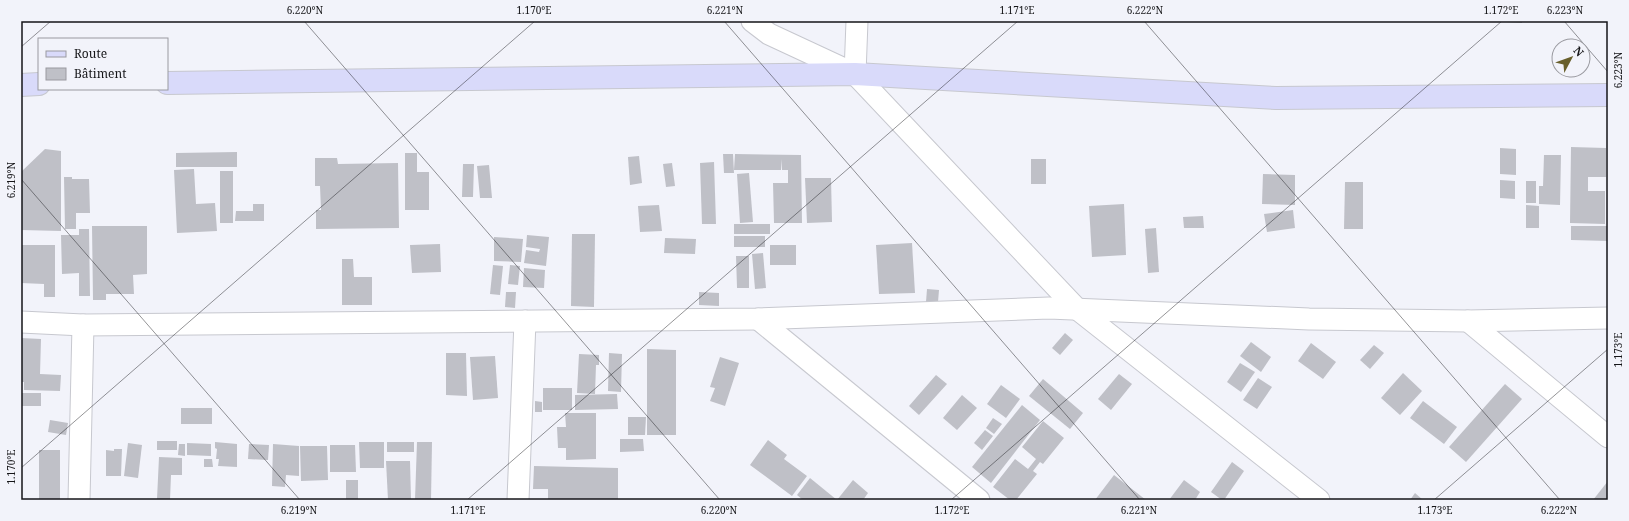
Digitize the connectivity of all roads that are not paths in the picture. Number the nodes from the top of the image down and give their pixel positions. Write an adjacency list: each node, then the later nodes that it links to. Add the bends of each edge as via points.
1 (752, 21): 3 (street, via 769,34)
2 (857, 21): 3 (street)
3 (855, 74): 4 (street); 7 (street, via 1276,98); 8 (street)
4 (168, 83)
5 (38, 84): 6 (street)
6 (21, 85)
7 (1608, 95)
8 (1077, 308): 10 (street); 11 (street, via 1309,319); 19 (street)
9 (1608, 318): 11 (street)
10 (758, 319): 13 (street); 18 (street)
11 (1468, 321): 15 (street)
12 (21, 322): 14 (street)
13 (525, 322): 14 (street); 17 (street)
14 (83, 325): 16 (street)
15 (1608, 437)
16 (79, 500)
17 (518, 500)
18 (979, 500)
19 (1319, 500)

